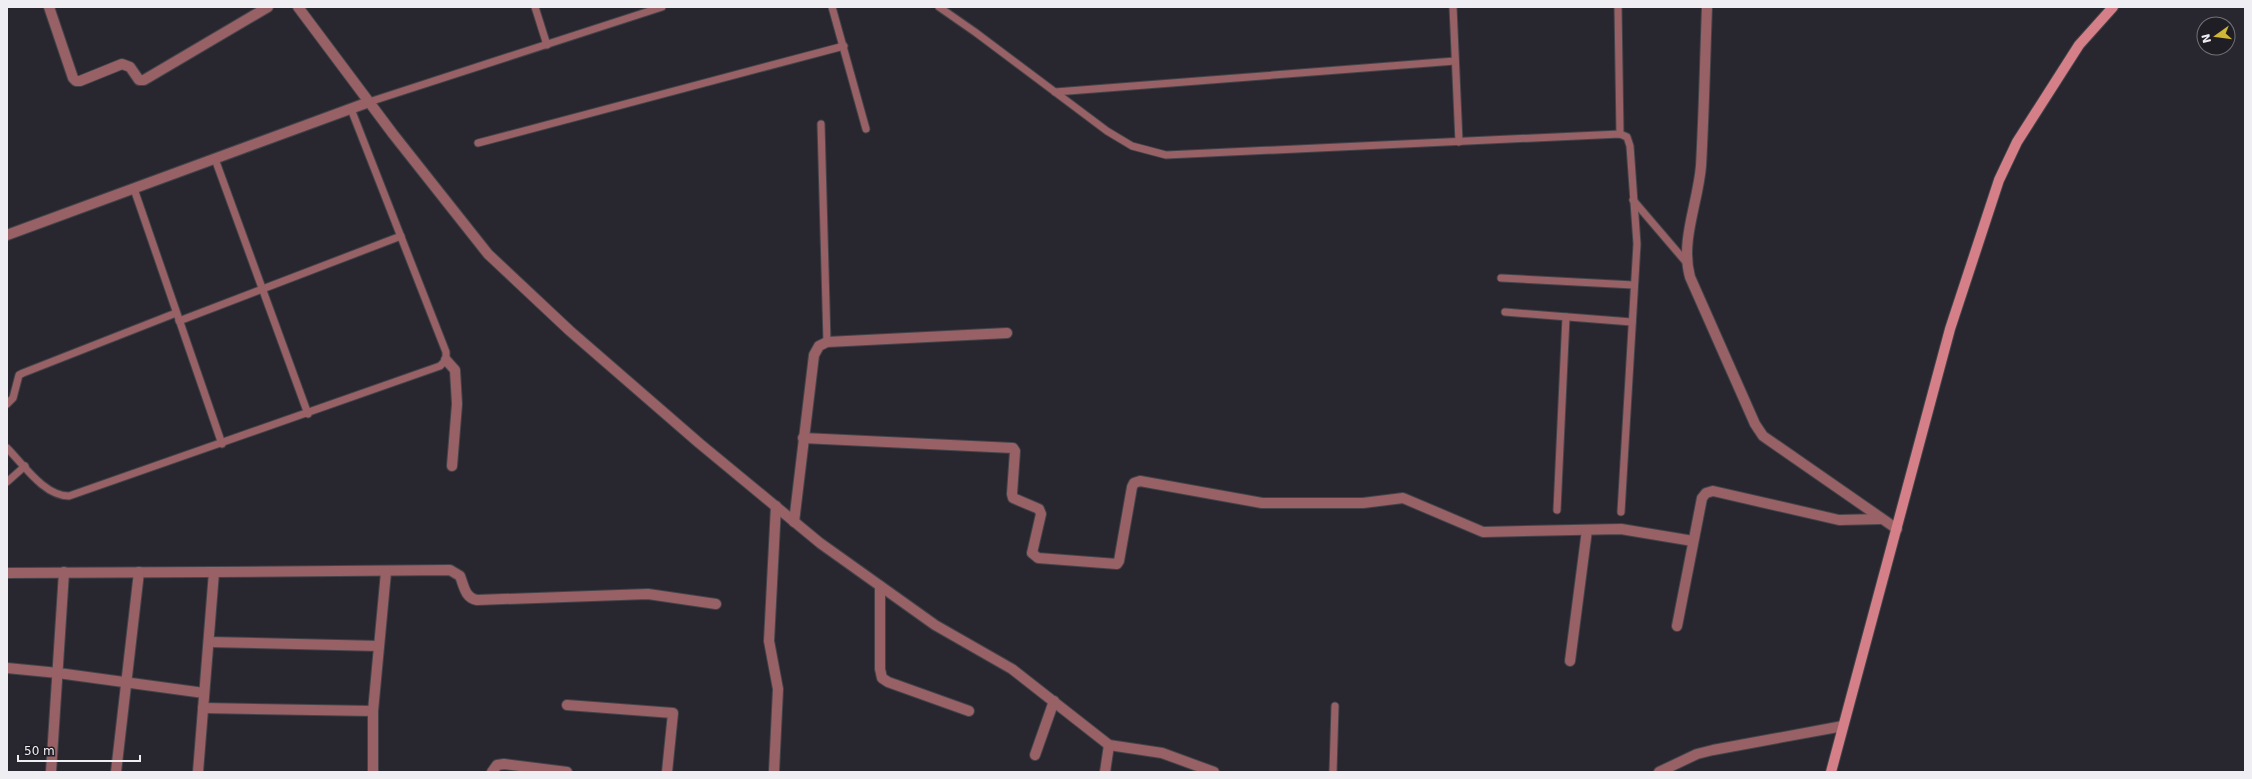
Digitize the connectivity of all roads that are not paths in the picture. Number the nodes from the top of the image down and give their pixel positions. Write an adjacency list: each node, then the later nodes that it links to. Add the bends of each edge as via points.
1 (49, 7): 2 (street, via 73,78 80,82 122,64 130,67 139,80 144,80)
2 (268, 7)
3 (298, 7): 16 (street)
4 (534, 7): 12 (lane)
5 (662, 7): 12 (lane)
6 (832, 7): 13 (lane)
7 (939, 7): 15 (lane)
8 (1453, 7): 14 (lane)
9 (1618, 7): 20 (lane)
10 (1707, 7): 28 (street, via 1701,166 1698,194 1686,248)
11 (2113, 7): 54 (street, via 2079,44 2017,142 1999,180 1950,329)
12 (547, 45): 16 (lane)
13 (844, 46): 19 (lane); 22 (lane)
14 (1455, 61): 15 (lane); 21 (lane)
15 (1055, 92): 21 (lane, via 1107,131 1132,146 1166,155)
16 (369, 102): 17 (street); 48 (street, via 488,254 570,331)
17 (351, 109): 23 (street); 27 (lane)
18 (822, 124): 38 (lane)
19 (866, 129)
20 (1620, 134): 21 (lane); 25 (lane, via 1627,137 1630,146)
21 (1459, 142)
22 (478, 143)
23 (216, 159): 24 (street); 31 (lane)
24 (134, 189): 26 (street); 33 (lane)
25 (1633, 200): 28 (lane); 30 (lane, via 1637,244)
26 (7, 235)
27 (401, 236): 31 (lane); 39 (lane, via 446,352)
28 (1686, 262): 51 (street, via 1690,277 1751,417 1763,436)
29 (1500, 278): 30 (lane)
30 (1634, 285): 36 (lane)
31 (262, 288): 35 (lane); 41 (lane)
32 (1505, 312): 34 (lane)
33 (176, 313): 35 (lane); 40 (lane, via 19,375 12,398)
34 (1566, 317): 36 (lane); 49 (lane)
35 (179, 321): 43 (lane)
36 (1632, 322): 50 (lane)
37 (1008, 333): 38 (street)
38 (827, 342): 42 (street, via 819,346 814,355)
39 (446, 360): 41 (lane, via 440,366); 46 (street, via 455,370 458,404)
40 (7, 404)
41 (308, 414): 43 (lane)
42 (803, 438): 52 (street); 53 (street, via 1013,448 1015,451 1012,494 1014,498 1036,506 1041,514 1032,554 1038,558 1117,564 1132,487 1140,481 1262,503 1363,503 1403,498 1483,532)
43 (222, 444): 45 (lane, via 69,496 59,496)
44 (7, 448): 45 (lane)
45 (25, 466): 47 (lane)
46 (452, 466)
47 (7, 482)
48 (776, 506): 52 (street); 88 (street, via 769,641 778,689)
49 (1557, 510)
50 (1621, 512)
51 (1881, 519): 54 (street); 55 (street, via 1838,520 1713,491 1706,493 1702,498)
52 (794, 522): 61 (street)
53 (1587, 530): 55 (street, via 1621,530); 66 (street)
54 (1897, 530): 77 (street)
55 (1694, 541): 63 (street)
56 (64, 572): 57 (street); 60 (street); 68 (street)
57 (139, 572): 58 (street); 69 (street)
58 (214, 572): 59 (street); 64 (street)
59 (386, 572): 62 (street, via 456,572 470,599 477,600 648,594); 65 (street)
60 (7, 573)
61 (880, 586): 71 (street, via 934,625 1012,668); 76 (street, via 882,678)
62 (716, 604)
63 (1677, 626)
64 (208, 642): 65 (street); 70 (street)
65 (379, 646): 75 (street)
66 (1570, 661)
67 (7, 668): 68 (street)
68 (58, 672): 69 (street); 80 (street)
69 (126, 682): 70 (street); 81 (street)
70 (204, 693): 74 (street)
71 (1054, 701): 78 (street); 79 (street)
72 (567, 705): 87 (street, via 673,713)
73 (1335, 706): 91 (lane)
74 (203, 708): 75 (street); 83 (street)
75 (373, 711): 84 (street)
76 (968, 711)
77 (1843, 726): 92 (street, via 1713,750 1687,758); 93 (street)
78 (1109, 746): 89 (street); 90 (street, via 1162,753)
79 (1035, 755)
80 (51, 772)
81 (116, 772)
82 (194, 772): 83 (street)
83 (198, 772)
84 (372, 772)
85 (492, 772): 86 (street, via 497,765 504,764)
86 (567, 772)
87 (667, 772)
88 (774, 772)
89 (1105, 772)
90 (1214, 772)
91 (1333, 772)
92 (1659, 772)
93 (1831, 772)

